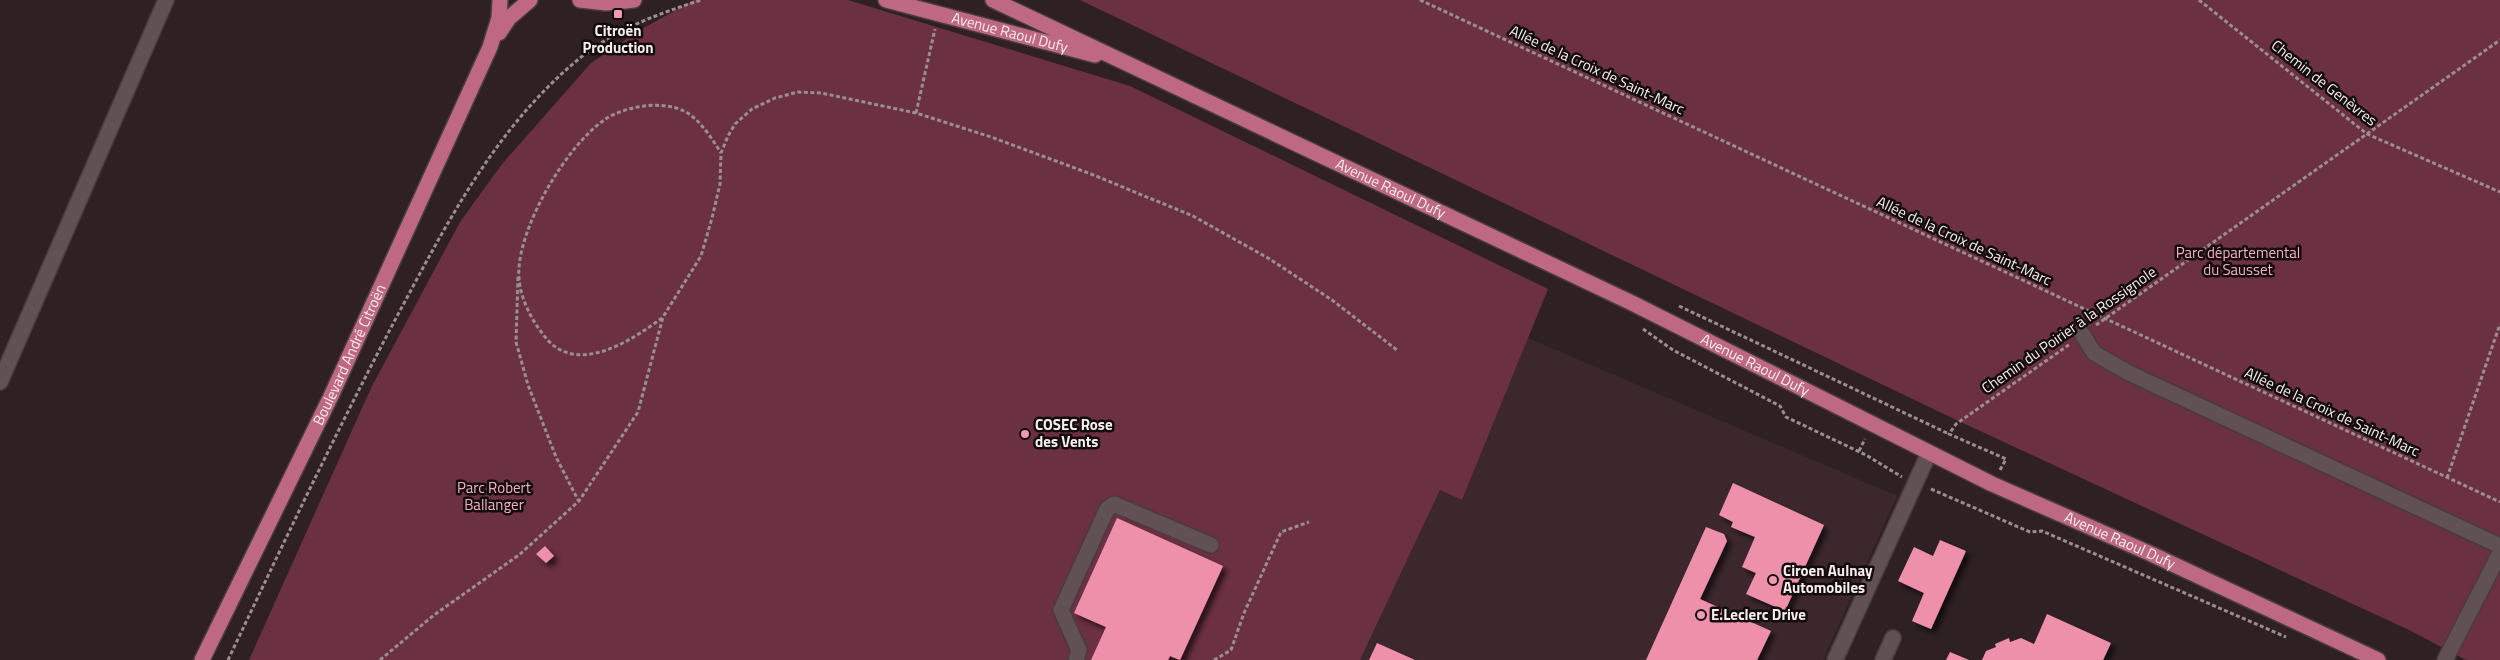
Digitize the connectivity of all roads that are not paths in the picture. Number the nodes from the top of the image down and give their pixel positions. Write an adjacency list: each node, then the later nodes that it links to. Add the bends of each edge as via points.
1 (166, 0): 11 (street)
2 (500, 0): 8 (main road, Boulevard André Citroën, via 499,18)
3 (530, 0): 8 (main road, Boulevard André Citroën, via 509,18)
4 (580, 0): 5 (main road)
5 (634, 0)
6 (886, 0): 9 (main road, Avenue Raoul Dufy)
7 (993, 0): 9 (main road, Avenue Raoul Dufy)
8 (490, 47): 17 (main road, Boulevard André Citroën, via 332,394)
9 (1133, 66): 12 (main road, Avenue Raoul Dufy, via 1632,303)
10 (2083, 335): 14 (street, via 2094,353 2129,373)
11 (0, 382)
12 (1929, 454): 19 (street); 21 (main road, Avenue Raoul Dufy)
13 (1211, 545): 18 (street, via 1114,504 1107,509 1060,610 1079,650)
14 (2500, 546)
15 (2500, 553): 22 (street)
16 (1893, 638): 20 (street)
17 (202, 660)
18 (1076, 660)
19 (1835, 660)
20 (1883, 660)
21 (2378, 660)
22 (2445, 660)

